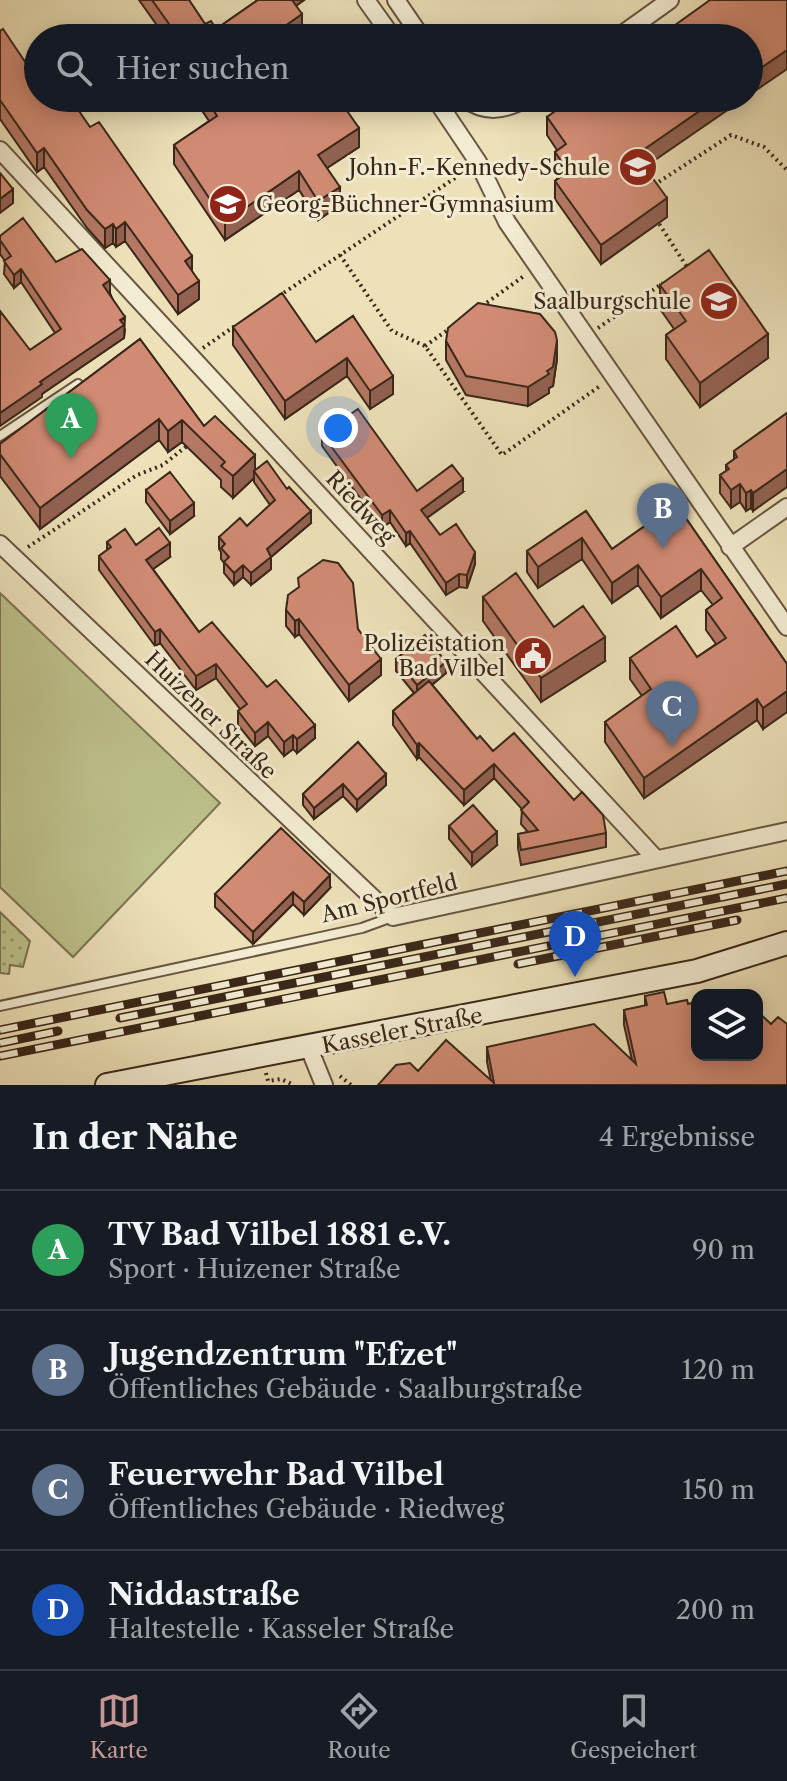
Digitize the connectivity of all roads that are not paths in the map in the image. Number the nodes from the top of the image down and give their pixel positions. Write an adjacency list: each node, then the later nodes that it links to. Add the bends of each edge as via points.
1 (366, 0): 4 (street)
2 (396, 0): 5 (street)
3 (670, 0): 6 (street)
4 (383, 24)
5 (412, 24)
6 (637, 24)
7 (444, 112): 13 (street, via 478,162 507,222)
8 (0, 150): 16 (street, Riedweg)
9 (78, 384): 10 (lane)
10 (0, 436)
11 (787, 507): 13 (street)
12 (0, 544): 17 (street, Huizener Straße)
13 (730, 547): 14 (street)
14 (787, 627)
15 (787, 831): 16 (street, Am Sportfeld)
16 (656, 859): 17 (street, Am Sportfeld)
17 (393, 917): 21 (lane, Am Sportfeld)
18 (787, 943): 20 (main road, Kasseler Straße)
19 (787, 958): 20 (main road, Kasseler Straße)
20 (697, 971): 22 (main road, Kasseler Straße)
21 (0, 1006)
22 (309, 1048): 23 (main road, Kasseler Straße); 24 (street)
23 (107, 1085)
24 (324, 1085)

